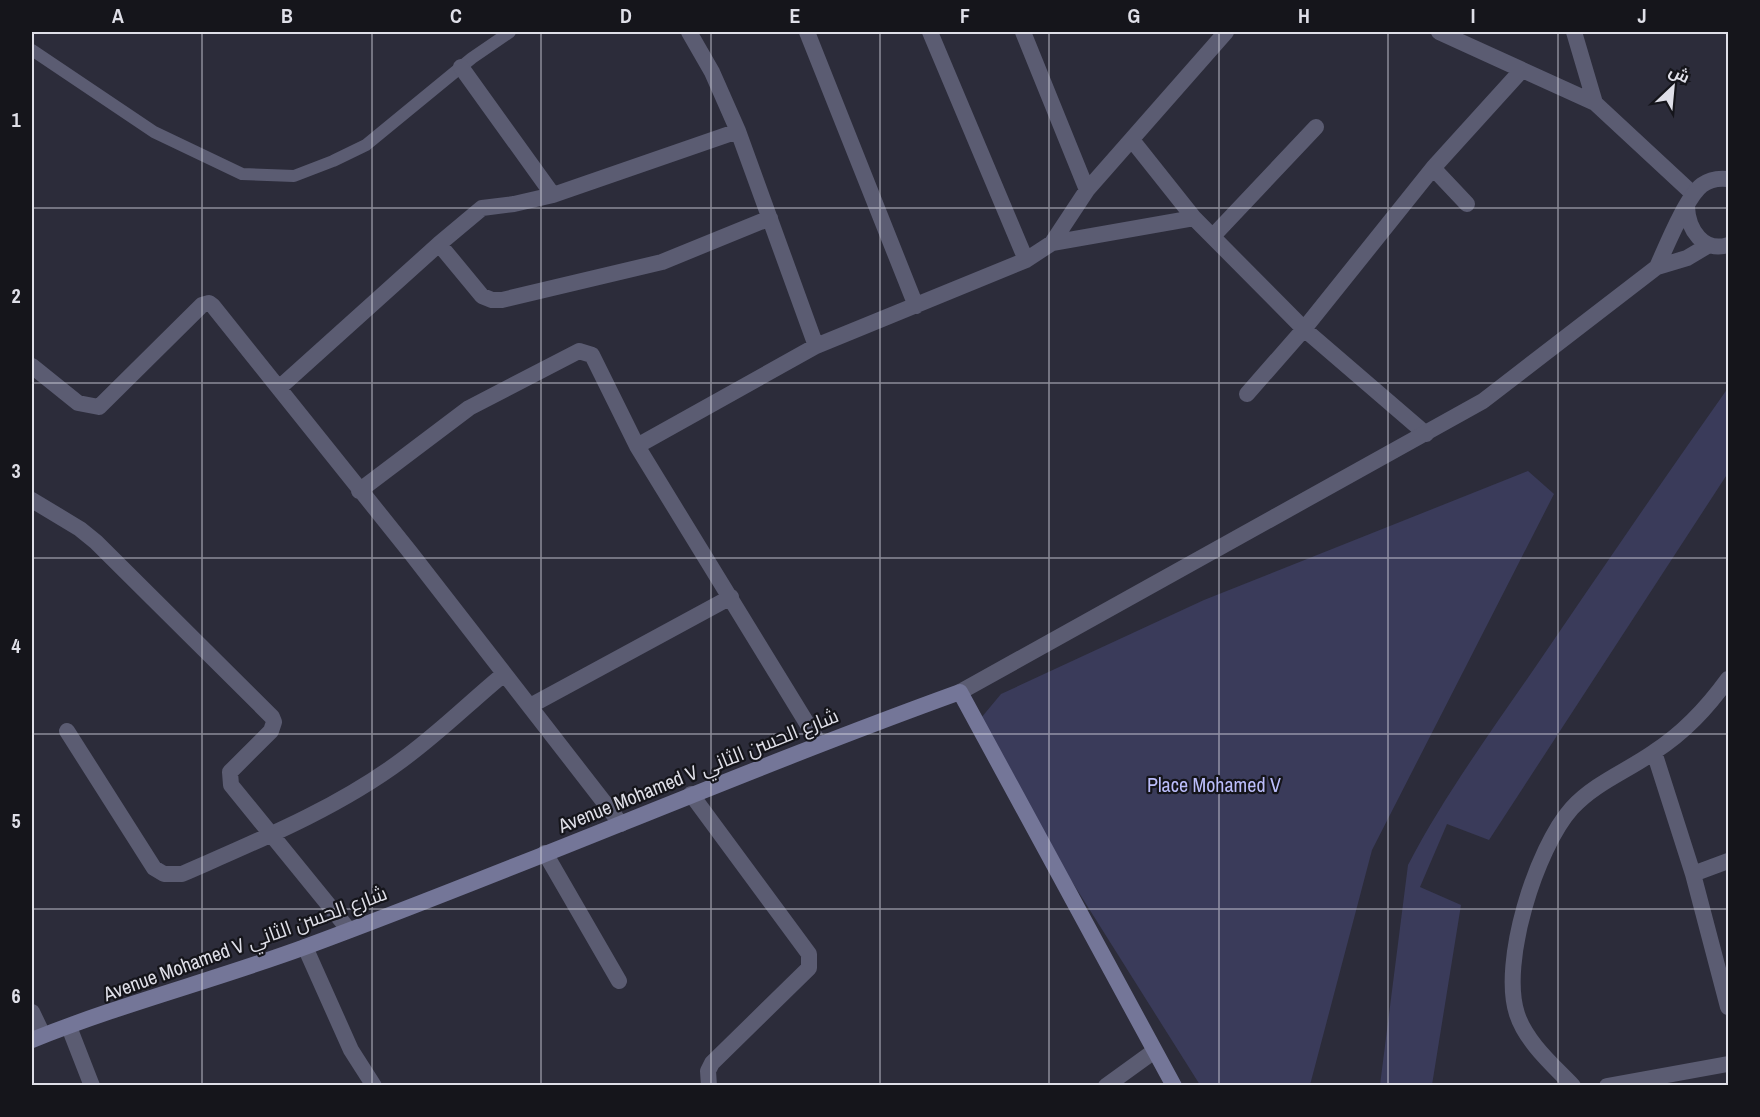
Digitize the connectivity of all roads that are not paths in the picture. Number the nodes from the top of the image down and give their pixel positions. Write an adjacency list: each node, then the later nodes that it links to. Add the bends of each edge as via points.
1 (510, 32): 10 (lane)
2 (807, 32): 31 (street)
3 (932, 32): 29 (street)
4 (1023, 32): 18 (street)
5 (1226, 32): 15 (street)
6 (1574, 32): 12 (street)
7 (693, 33): 14 (street)
8 (1448, 34): 11 (street)
9 (32, 50): 10 (lane, via 154,132 242,174 294,176 366,145)
10 (460, 67): 19 (street)
11 (1521, 71): 12 (street); 16 (street)
12 (1595, 103): 20 (street)
13 (1316, 127): 24 (street)
14 (738, 131): 19 (street); 22 (street)
15 (1132, 140): 18 (street); 23 (street)
16 (1433, 168): 21 (street); 32 (street)
17 (1728, 179): 20 (street, via 1704,183)
18 (1087, 190): 25 (street)
19 (553, 195): 26 (street, via 482,208)
20 (1690, 200): 27 (street, via 1688,223 1696,236); 30 (street)
21 (1467, 204)
22 (770, 218): 26 (street, via 662,262 502,300 482,296); 33 (street)
23 (1194, 218): 24 (street); 25 (street)
24 (1214, 235): 32 (street)
25 (1052, 243): 29 (street)
26 (439, 244): 35 (street)
27 (1709, 244): 28 (street); 30 (street, via 1687,258)
28 (1728, 245)
29 (1026, 260): 31 (street)
30 (1657, 267): 37 (street, via 1483,401)
31 (916, 306): 33 (street)
32 (1304, 329): 36 (street); 37 (street)
33 (816, 345): 38 (street)
34 (32, 366): 35 (street, via 78,403 99,407 202,305 209,303)
35 (279, 388): 39 (street)
36 (1247, 394)
37 (1426, 434): 44 (street)
38 (637, 446): 39 (street, via 592,355 579,351 469,408); 41 (street)
39 (359, 492): 42 (street)
40 (32, 500): 51 (street, via 96,542 272,717 270,731 234,766 229,779)
41 (731, 597): 45 (street); 47 (street)
42 (504, 674): 45 (street); 51 (street, via 402,760 329,806)
43 (1728, 679): 48 (street, via 1692,724)
44 (960, 692): 47 (main road, Avenue Mohamed V شارع الحسن الثاني); 62 (main road)
45 (530, 706): 50 (street)
46 (67, 731): 51 (street, via 154,868 164,874 182,874)
47 (819, 743): 49 (main road, Avenue Mohamed V شارع الحسن الثاني)
48 (1654, 752): 54 (street); 69 (street, via 1602,782 1567,815 1533,878 1517,942 1512,988 1517,1016 1541,1052)
49 (690, 794): 50 (main road, Avenue Mohamed V شارع الحسن الثاني); 66 (street, via 811,960 809,968 712,1063)
50 (621, 824): 52 (main road, Avenue Mohamed V شارع الحسن الثاني)
51 (270, 835): 55 (street)
52 (545, 853): 55 (main road, Avenue Mohamed V شارع الحسن الثاني); 57 (street)
53 (1728, 861): 54 (street)
54 (1693, 874): 58 (street)
55 (349, 930): 56 (main road, Avenue Mohamed V شارع الحسن الثاني)
56 (305, 947): 60 (main road, Avenue Mohamed V شارع الحسن الثاني); 65 (street, via 351,1050)
57 (619, 981)
58 (1728, 1007)
59 (32, 1012): 61 (street)
60 (69, 1027): 61 (main road, Avenue Mohamed V شارع الحسن الثاني); 64 (street)
61 (37, 1038)
62 (1154, 1052): 67 (street); 68 (main road)
63 (1728, 1064): 70 (street)
64 (92, 1086)
65 (374, 1086)
66 (709, 1086)
67 (1106, 1086)
68 (1174, 1086)
69 (1573, 1086)
70 (1606, 1086)

